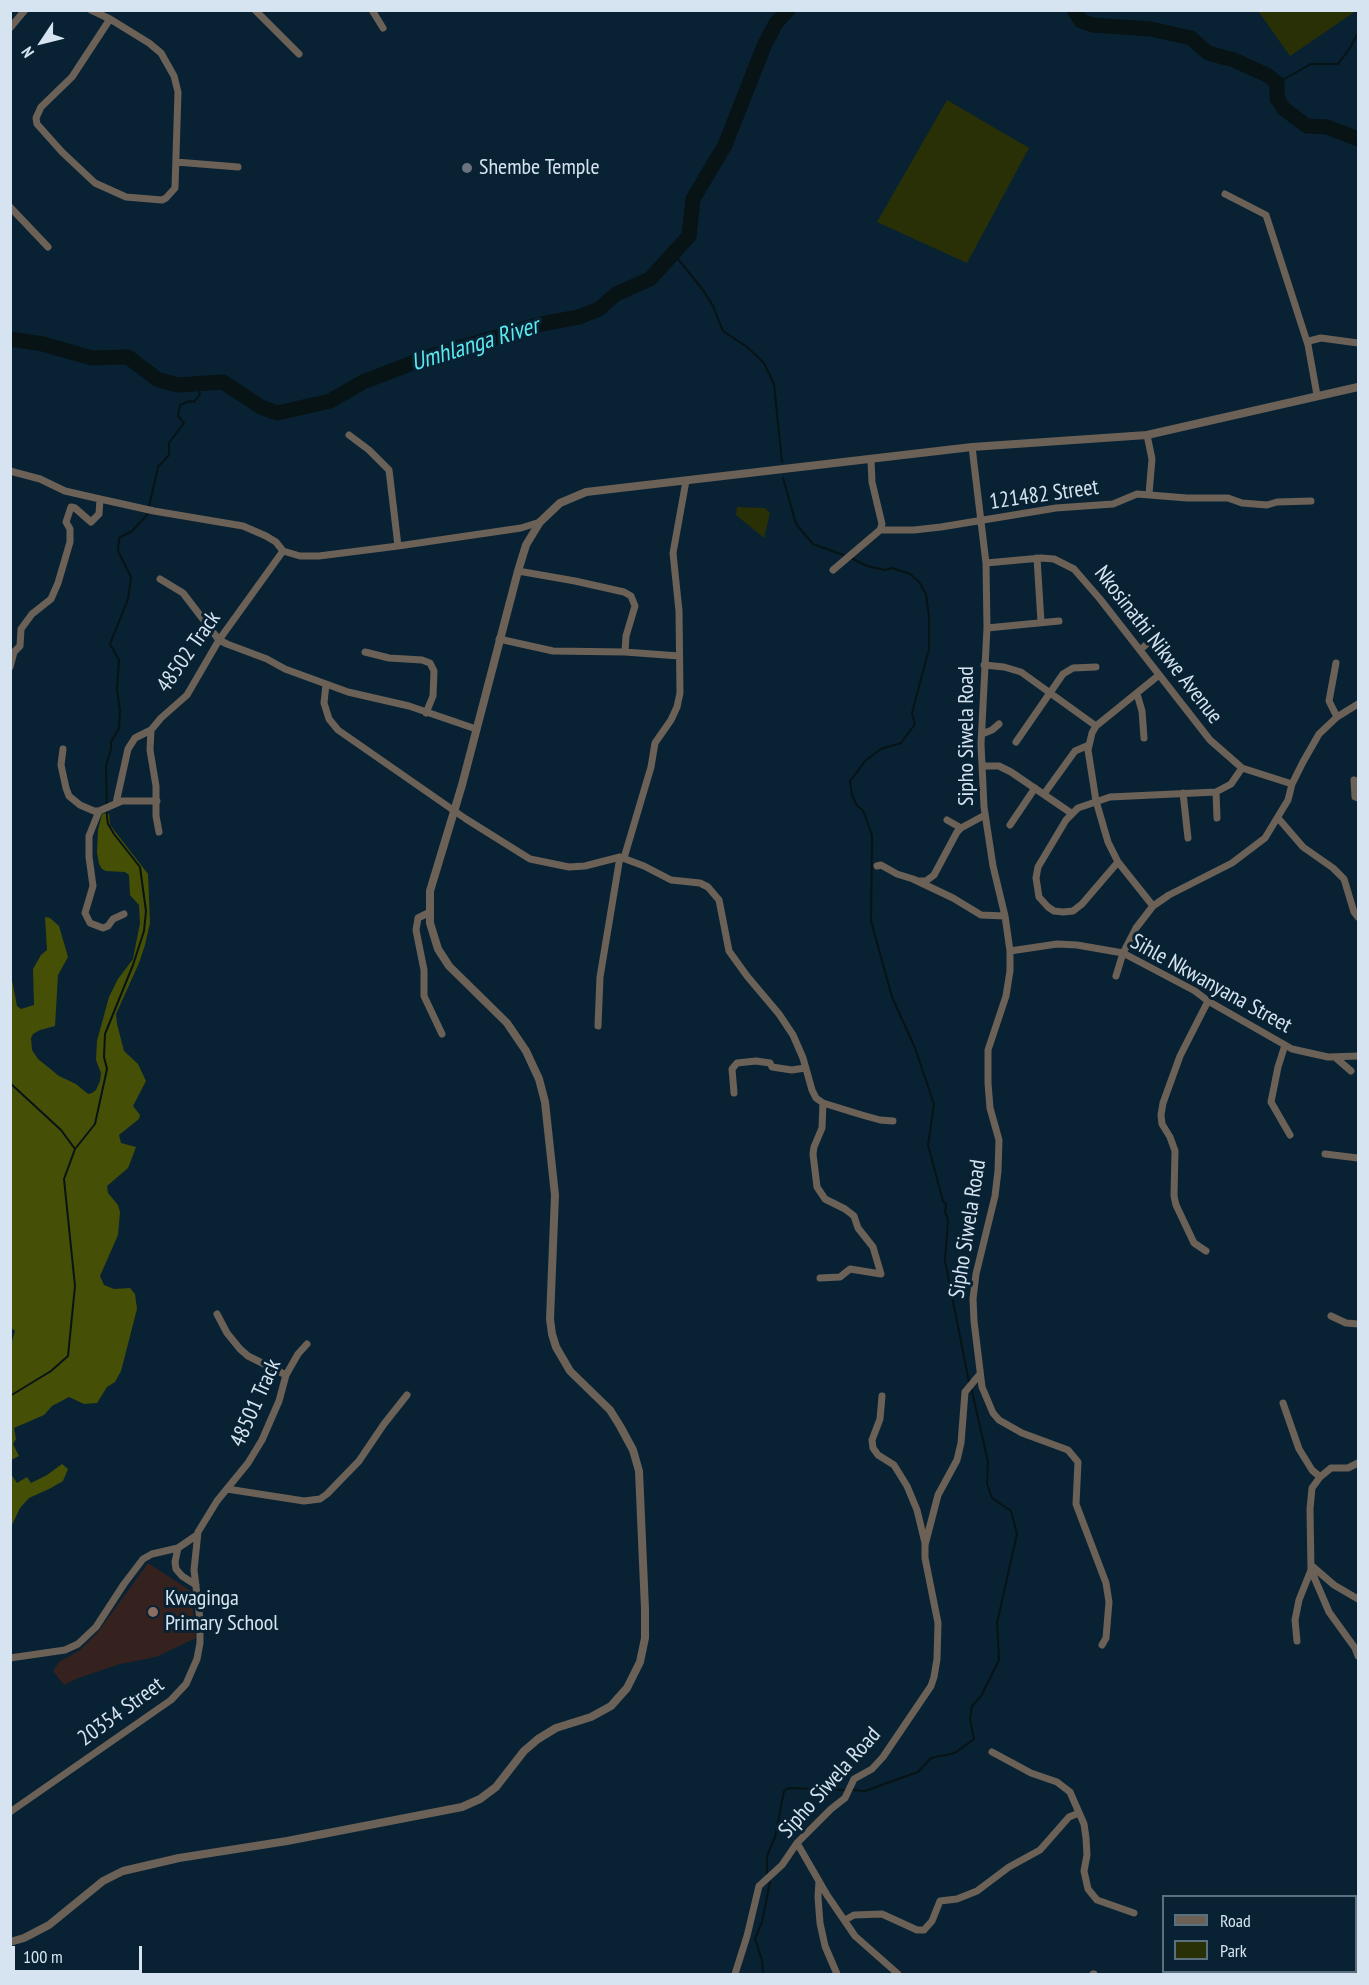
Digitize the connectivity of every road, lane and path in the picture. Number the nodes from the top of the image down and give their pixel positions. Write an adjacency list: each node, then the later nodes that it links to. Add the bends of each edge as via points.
1 (25, 10): 6 (street)
2 (91, 10): 5 (street)
3 (255, 10): 8 (street)
4 (372, 10): 7 (street)
5 (110, 19): 9 (street, via 161,53 174,76 178,92); 9 (street, via 72,77 41,107 36,118 39,127 95,183 126,197 166,198 175,188)
6 (10, 28)
7 (383, 28)
8 (299, 54)
9 (176, 162): 10 (street)
10 (238, 167)
11 (1225, 194): 15 (street, via 1266,215)
12 (10, 207): 13 (street)
13 (48, 247)
14 (1359, 343): 15 (street, via 1321,338 1312,339)
15 (1308, 345): 17 (street)
16 (1359, 387): 17 (street)
17 (1317, 395): 19 (street)
18 (349, 435): 30 (street, via 389,470)
19 (1147, 435): 20 (street); 24 (street, via 1152,459)
20 (972, 447): 21 (street); 28 (street, Sipho Siwela Road)
21 (871, 460): 23 (street); 29 (street)
22 (10, 471): 25 (street)
23 (686, 481): 27 (street, via 586,492 560,503); 46 (street, via 673,553)
24 (1149, 494): 26 (street, 121482 Street, via 1228,498 1267,505); 28 (street, 121482 Street, via 1137,494 1113,504 1056,508)
25 (100, 499): 31 (street, via 243,526 276,542); 49 (street, via 99,514 91,522 71,507 66,522 70,542 58,583 51,599 21,629 20,646)
26 (1311, 501)
27 (540, 522): 30 (street); 35 (street, via 526,545)
28 (980, 522): 29 (street, 121482 Street); 33 (street, Sipho Siwela Road)
29 (880, 530): 34 (street)
30 (398, 546): 31 (street, via 319,556)
31 (285, 552): 41 (street, 48502 Track)
32 (1037, 558): 33 (street, Nkosinathi Nikwe Avenue); 38 (street); 43 (street, Nkosinathi Nikwe Avenue, via 1054,559 1074,569)
33 (986, 563): 39 (street, Sipho Siwela Road)
34 (833, 570)
35 (518, 571): 40 (street); 45 (street, via 631,596 635,606)
36 (160, 579): 41 (street, via 183,593)
37 (1059, 621): 38 (street)
38 (1041, 622): 39 (street)
39 (987, 628): 48 (street, Sipho Siwela Road)
40 (499, 639): 45 (street, via 553,651); 60 (street)
41 (219, 640): 52 (street); 61 (street, 48502 Track, via 187,695)
42 (1150, 641): 43 (street)
43 (1140, 650): 51 (street, Nkosinathi Nikwe Avenue)
44 (365, 652): 56 (street, via 430,663 434,671 433,696)
45 (625, 652): 46 (street)
46 (679, 656): 90 (street, via 677,707 656,743)
47 (1336, 663): 57 (street, via 1329,701)
48 (984, 665): 53 (street, via 1021,672); 62 (street, Sipho Siwela Road)
49 (10, 667)
50 (1096, 667): 53 (street, via 1067,671)
51 (1159, 675): 54 (street); 68 (street, Nkosinathi Nikwe Avenue, via 1210,740)
52 (326, 684): 56 (street); 80 (street, via 324,703 334,727)
53 (1051, 692): 59 (street); 64 (street)
54 (1137, 694): 59 (street); 63 (street)
55 (1359, 704): 57 (street)
56 (426, 713): 60 (street)
57 (1337, 717): 70 (street, via 1318,734)
58 (999, 724): 62 (street)
59 (1096, 726): 65 (street)
60 (476, 729): 80 (street)
61 (151, 730): 76 (street); 78 (street, 48502 Track, via 139,735 128,749)
62 (982, 735): 67 (street, Sipho Siwela Road)
63 (1144, 738)
64 (1016, 742)
65 (1089, 745): 74 (street, via 1075,751); 77 (street)
66 (63, 749): 79 (street, via 61,765 69,796 87,809)
67 (982, 766): 71 (street, via 999,766); 82 (street, Sipho Siwela Road)
68 (1242, 768): 70 (street, Nkosinathi Nikwe Avenue); 72 (street, via 1231,784)
69 (1354, 780): 75 (street, via 1355,797)
70 (1292, 784): 84 (street)
71 (1035, 788): 74 (street); 86 (street)
72 (1216, 792): 73 (street); 83 (street)
73 (1183, 793): 77 (street); 89 (street)
74 (1044, 794): 81 (street)
75 (1359, 798)
76 (157, 801): 78 (street); 88 (street)
77 (1096, 801): 81 (street); 91 (street)
78 (116, 803): 79 (street)
79 (101, 810): 96 (street, via 89,836 93,886 85,916 90,924 103,928)
80 (454, 810): 90 (street, via 530,859 569,867); 95 (street, via 430,891)
81 (1071, 813): 91 (street, via 1038,867 1039,897 1048,907 1073,911)
82 (985, 816): 87 (street); 97 (street, Sipho Siwela Road)
83 (1217, 818)
84 (1278, 818): 94 (street, via 1251,850); 98 (street, via 1303,847 1344,879)
85 (947, 820): 87 (street)
86 (1010, 825)
87 (961, 828): 93 (street, via 934,875 926,881)
88 (159, 832)
89 (1188, 838)
90 (622, 858): 103 (street, via 601,965); 108 (street, via 671,880 700,883 715,893 729,951 787,1025)
91 (1118, 861): 94 (street)
92 (878, 866): 93 (street)
93 (913, 879): 97 (street, via 981,915)
94 (1153, 906): 100 (street)
95 (430, 912): 104 (street, via 418,918 416,930 424,970 424,996); 147 (street, via 432,934 443,958 507,1023 539,1079 555,1195 552,1334 570,1371 620,1426 639,1471 645,1627 637,1671 610,1706 538,1738 496,1787 462,1807 123,1870 48,1924)
96 (124, 914)
97 (1005, 916): 99 (street, Sipho Siwela Road)
98 (1359, 917)
99 (1010, 951): 100 (street, Sihle Nkwanyana Street, via 1057,944); 123 (street, Sipho Siwela Road, via 1006,996 988,1050 990,1108 999,1140 999,1161 973,1299)
100 (1123, 953): 101 (street); 102 (street, Sihle Nkwanyana Street)
101 (1116, 976)
102 (1208, 1001): 105 (street, Sihle Nkwanyana Street); 116 (street, via 1180,1056 1161,1115 1175,1151 1176,1205 1194,1243)
103 (598, 1026)
104 (442, 1034)
105 (1286, 1045): 107 (street, Sihle Nkwanyana Street, via 1304,1053); 113 (street, via 1271,1102)
106 (1359, 1056): 107 (street, Sihle Nkwanyana Street)
107 (1336, 1058): 109 (street)
108 (806, 1068): 110 (street, via 792,1070 756,1061 737,1063 732,1069); 111 (street, via 814,1095)
109 (1352, 1071)
110 (734, 1093)
111 (823, 1103): 112 (street); 117 (street, via 822,1128 813,1154 817,1187 825,1199 854,1216 873,1247 881,1274 850,1269 840,1277)
112 (893, 1121)
113 (1290, 1135)
114 (1325, 1154): 115 (street)
115 (1359, 1158)
116 (1206, 1251)
117 (820, 1278)
118 (217, 1314): 122 (street, via 240,1349)
119 (1331, 1316): 120 (street)
120 (1359, 1324)
121 (307, 1344): 122 (street, 48501 Track)
122 (286, 1375): 129 (street, 48501 Track, via 262,1440)
123 (978, 1377): 131 (street, Sipho Siwela Road, via 965,1392 957,1460 938,1495); 137 (street, via 999,1420 1068,1450 1078,1462 1076,1504 1106,1583 1109,1602)
124 (407, 1395): 129 (street, via 359,1461 320,1499 304,1501)
125 (882, 1396): 131 (street, via 873,1449 894,1465 907,1486)
126 (1283, 1403): 128 (street, via 1299,1449)
127 (1359, 1463): 128 (street, via 1331,1468)
128 (1320, 1477): 133 (street, via 1310,1494)
129 (227, 1489): 130 (street, 48501 Track)
130 (197, 1536): 132 (street); 134 (street, 20354 Street)
131 (925, 1545): 143 (street, Sipho Siwela Road, via 938,1623 937,1659 928,1691 883,1757 854,1779 845,1798)
132 (178, 1548): 134 (street, via 176,1569); 139 (street, via 143,1559 96,1627 78,1644 64,1650)
133 (1312, 1568): 135 (street); 136 (street, via 1294,1620); 138 (street, via 1329,1612)
134 (196, 1585): 141 (street, 20354 Street, via 200,1643 192,1671 181,1690)
135 (1359, 1599)
136 (1297, 1641)
137 (1102, 1645)
138 (1359, 1656)
139 (10, 1658)
140 (992, 1752): 142 (street, via 1064,1787)
141 (10, 1812)
142 (1079, 1813): 145 (street, via 1086,1838 1084,1871 1088,1889 1096,1900); 146 (street, via 1069,1817 1040,1850 977,1890 940,1901 924,1930 882,1914 854,1915)
143 (796, 1843): 144 (street); 148 (street, Sipho Siwela Road, via 789,1857 759,1886)
144 (819, 1881): 146 (street); 149 (street, via 820,1923)
145 (1134, 1913)
146 (845, 1920): 150 (street, via 865,1947)
147 (10, 1942)
148 (735, 1974)
149 (837, 1974)
150 (898, 1974)

